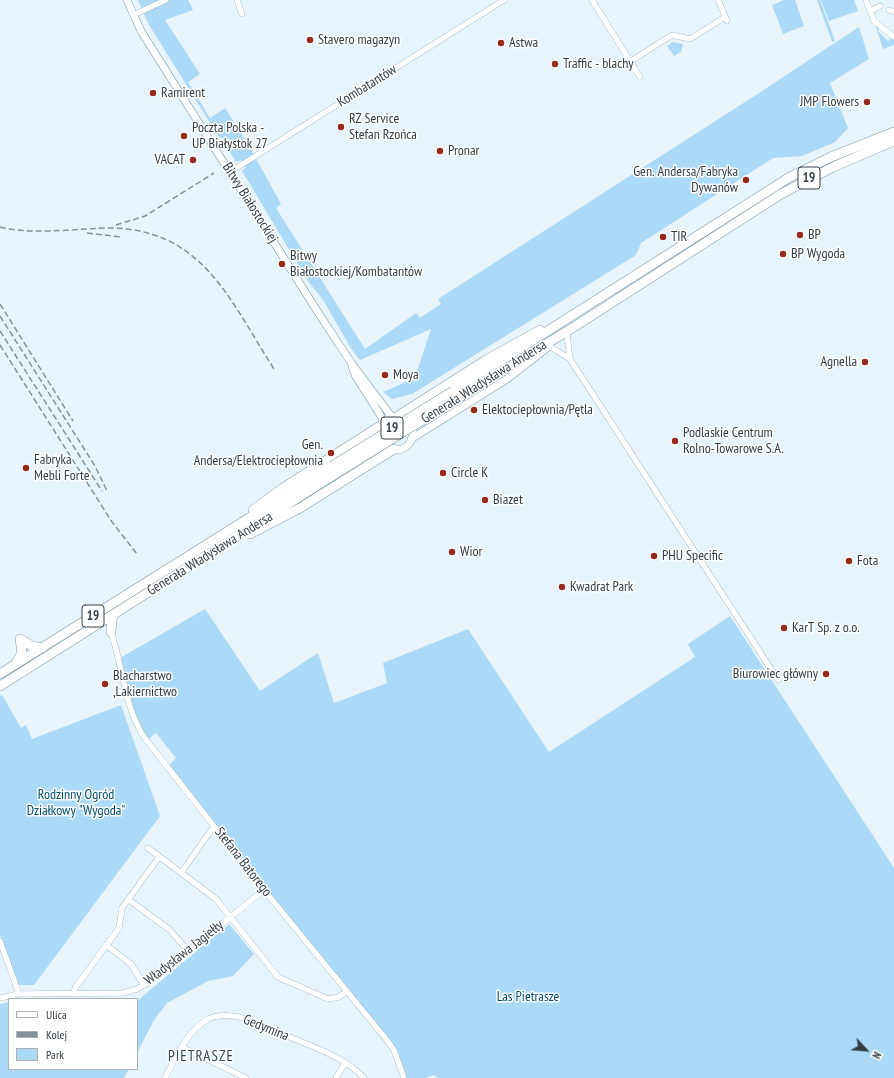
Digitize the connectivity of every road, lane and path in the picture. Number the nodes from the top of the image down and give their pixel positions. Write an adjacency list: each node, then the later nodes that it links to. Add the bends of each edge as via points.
1 (127, 0): 11 (street, Bitwy Białostockiej)
2 (166, 0): 11 (street)
3 (236, 0): 10 (street)
4 (504, 0): 17 (street, Kombatantów)
5 (592, 0): 13 (street)
6 (718, 0): 13 (street, via 726,19 690,39 672,35)
7 (866, 0): 9 (street)
8 (880, 6): 9 (street)
9 (870, 11): 12 (street, via 874,21)
10 (242, 14)
11 (133, 15): 17 (street, Bitwy Białostockiej)
12 (894, 37)
13 (631, 61): 14 (street)
14 (640, 77)
15 (894, 132): 18 (highway, Generała Władysława Andersa / 19, via 824,160 790,177)
16 (894, 141): 19 (highway, Generała Władysława Andersa / 19, via 833,167 781,194)
17 (230, 172): 23 (street, Bitwy Białostockiej)
18 (571, 317): 24 (highway, Generała Władysława Andersa / 19); 25 (highway, via 510,346)
19 (574, 327): 20 (highway); 24 (highway, Generała Władysława Andersa / 19)
20 (567, 334): 21 (highway); 22 (street)
21 (549, 346): 22 (street); 27 (street, via 507,379)
22 (570, 359): 36 (street)
23 (352, 364): 25 (street, Bitwy Białostockiej); 26 (street, Bitwy Białostockiej, via 355,375)
24 (455, 394): 29 (highway, Generała Władysława Andersa / 19, bridge)
25 (394, 416): 26 (street); 27 (street, via 405,418 410,424 413,431)
26 (382, 423): 28 (street, via 380,439 385,446); 29 (highway, via 283,488 231,527)
27 (411, 439): 28 (street, via 404,447)
28 (394, 449): 29 (highway, via 290,514 239,540)
29 (222, 541): 30 (highway, Generała Władysława Andersa / 19); 33 (highway, Generała Władysława Andersa / 19)
30 (114, 614): 31 (highway, Generała Władysława Andersa / 19); 32 (highway)
31 (95, 625): 32 (highway); 37 (highway, Generała Władysława Andersa / 19)
32 (112, 632): 38 (street, Stefana Batorego, via 128,704 138,728)
33 (42, 648): 34 (highway, Generała Władysława Andersa / 19); 34 (highway, via 20,639 22,653)
34 (15, 664): 35 (highway, Generała Władysława Andersa / 19)
35 (0, 674)
36 (778, 680)
37 (0, 686)
38 (214, 826): 41 (street); 42 (street, Stefana Batorego)
39 (148, 848): 40 (street)
40 (159, 857): 41 (street); 43 (street)
41 (181, 873): 44 (street, via 210,893)
42 (264, 890): 44 (street, Władysława Jagiełły); 49 (street, Stefana Batorego)
43 (129, 900): 46 (street, via 121,912 119,928); 47 (street, via 170,930)
44 (229, 918): 47 (street, Władysława Jagiełły); 49 (street, via 278,977 328,999 339,997)
45 (0, 941): 50 (street)
46 (106, 945): 48 (street, via 131,964); 51 (street, via 75,988)
47 (188, 951): 48 (street, Władysława Jagiełły)
48 (144, 985): 51 (street, Władysława Jagiełły, via 123,993)
49 (347, 991): 59 (street, Stefana Batorego, via 394,1050)
50 (19, 994): 51 (street, Władysława Jagiełły); 52 (street, Władysława Jagiełły)
51 (74, 994)
52 (0, 998)
53 (182, 1047): 54 (street, Gedymina, via 198,1026 209,1019 233,1016 244,1018); 55 (street, Gedymina); 56 (street)
54 (345, 1063): 57 (street); 58 (street, Gedymina)
55 (165, 1078)
56 (246, 1078)
57 (336, 1078)
58 (364, 1078)
59 (404, 1078)

